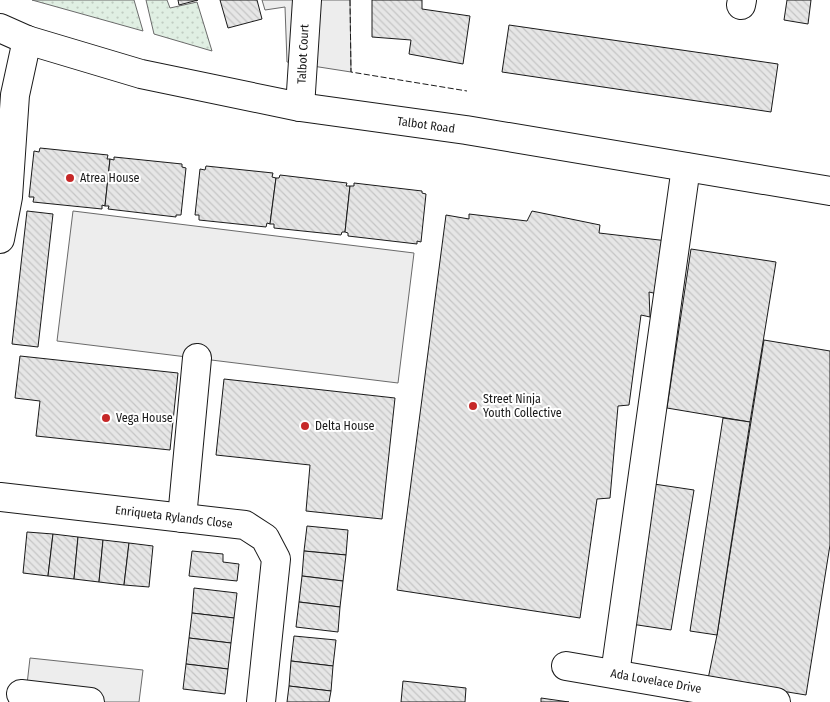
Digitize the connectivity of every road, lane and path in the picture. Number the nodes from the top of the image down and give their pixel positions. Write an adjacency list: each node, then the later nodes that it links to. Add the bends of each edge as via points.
1 (307, 0): 5 (main road, Talbot Court)
2 (0, 28): 4 (main road, Talbot Road)
3 (0, 40): 4 (main road, Talbot Road)
4 (27, 40): 5 (main road, Talbot Road, via 141,74); 8 (main road, via 15,95 8,197)
5 (300, 107): 6 (main road, Talbot Road, via 466,130)
6 (686, 167): 7 (main road, Talbot Road); 13 (main road)
7 (830, 191)
8 (0, 239)
9 (198, 358): 11 (main road)
10 (0, 497): 11 (main road, Enriqueta Rylands Close)
11 (182, 518): 16 (main road, Enriqueta Rylands Close, via 245,525 265,538 276,559)
12 (566, 666): 13 (main road, Ada Lovelace Drive)
13 (615, 674): 17 (main road, Ada Lovelace Drive)
14 (21, 694): 15 (main road)
15 (90, 702)
16 (261, 702)
17 (776, 702)

